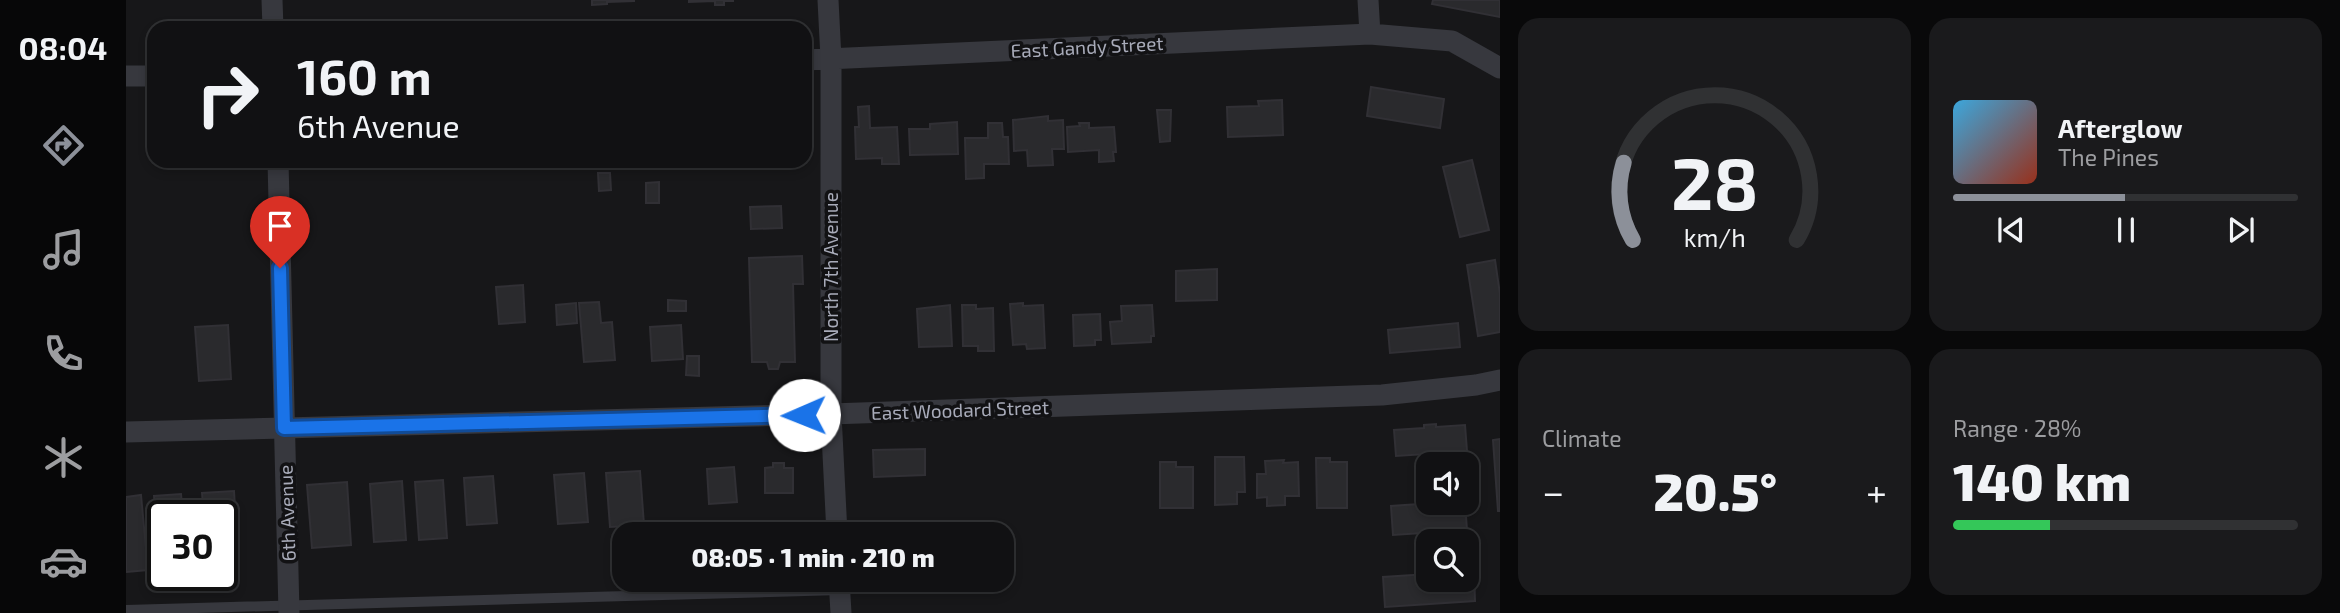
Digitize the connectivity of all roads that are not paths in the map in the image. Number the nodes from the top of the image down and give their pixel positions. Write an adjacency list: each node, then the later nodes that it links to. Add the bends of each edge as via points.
1 (272, 0): 4 (street)
2 (828, 0): 6 (street, North 7th Avenue)
3 (1368, 0): 5 (street)
4 (273, 21)
5 (1370, 34): 6 (street, East Gandy Street); 8 (street, East Gandy Street, via 1452,41)
6 (831, 59): 7 (street, East Gandy Street); 13 (street, North 7th Avenue)
7 (812, 60)
8 (1500, 68)
9 (126, 76): 10 (street)
10 (147, 76)
11 (278, 168): 14 (street, 6th Avenue)
12 (1500, 380): 13 (street, East Woodard Street, via 1382,395)
13 (831, 414): 14 (street, East Woodard Street); 16 (street, North 7th Avenue)
14 (284, 428): 15 (street, East Woodard Street); 19 (street, 6th Avenue)
15 (126, 432)
16 (836, 522)
17 (679, 592): 19 (lane)
18 (840, 592): 21 (street)
19 (289, 609): 20 (lane)
20 (126, 610)
21 (841, 613)

